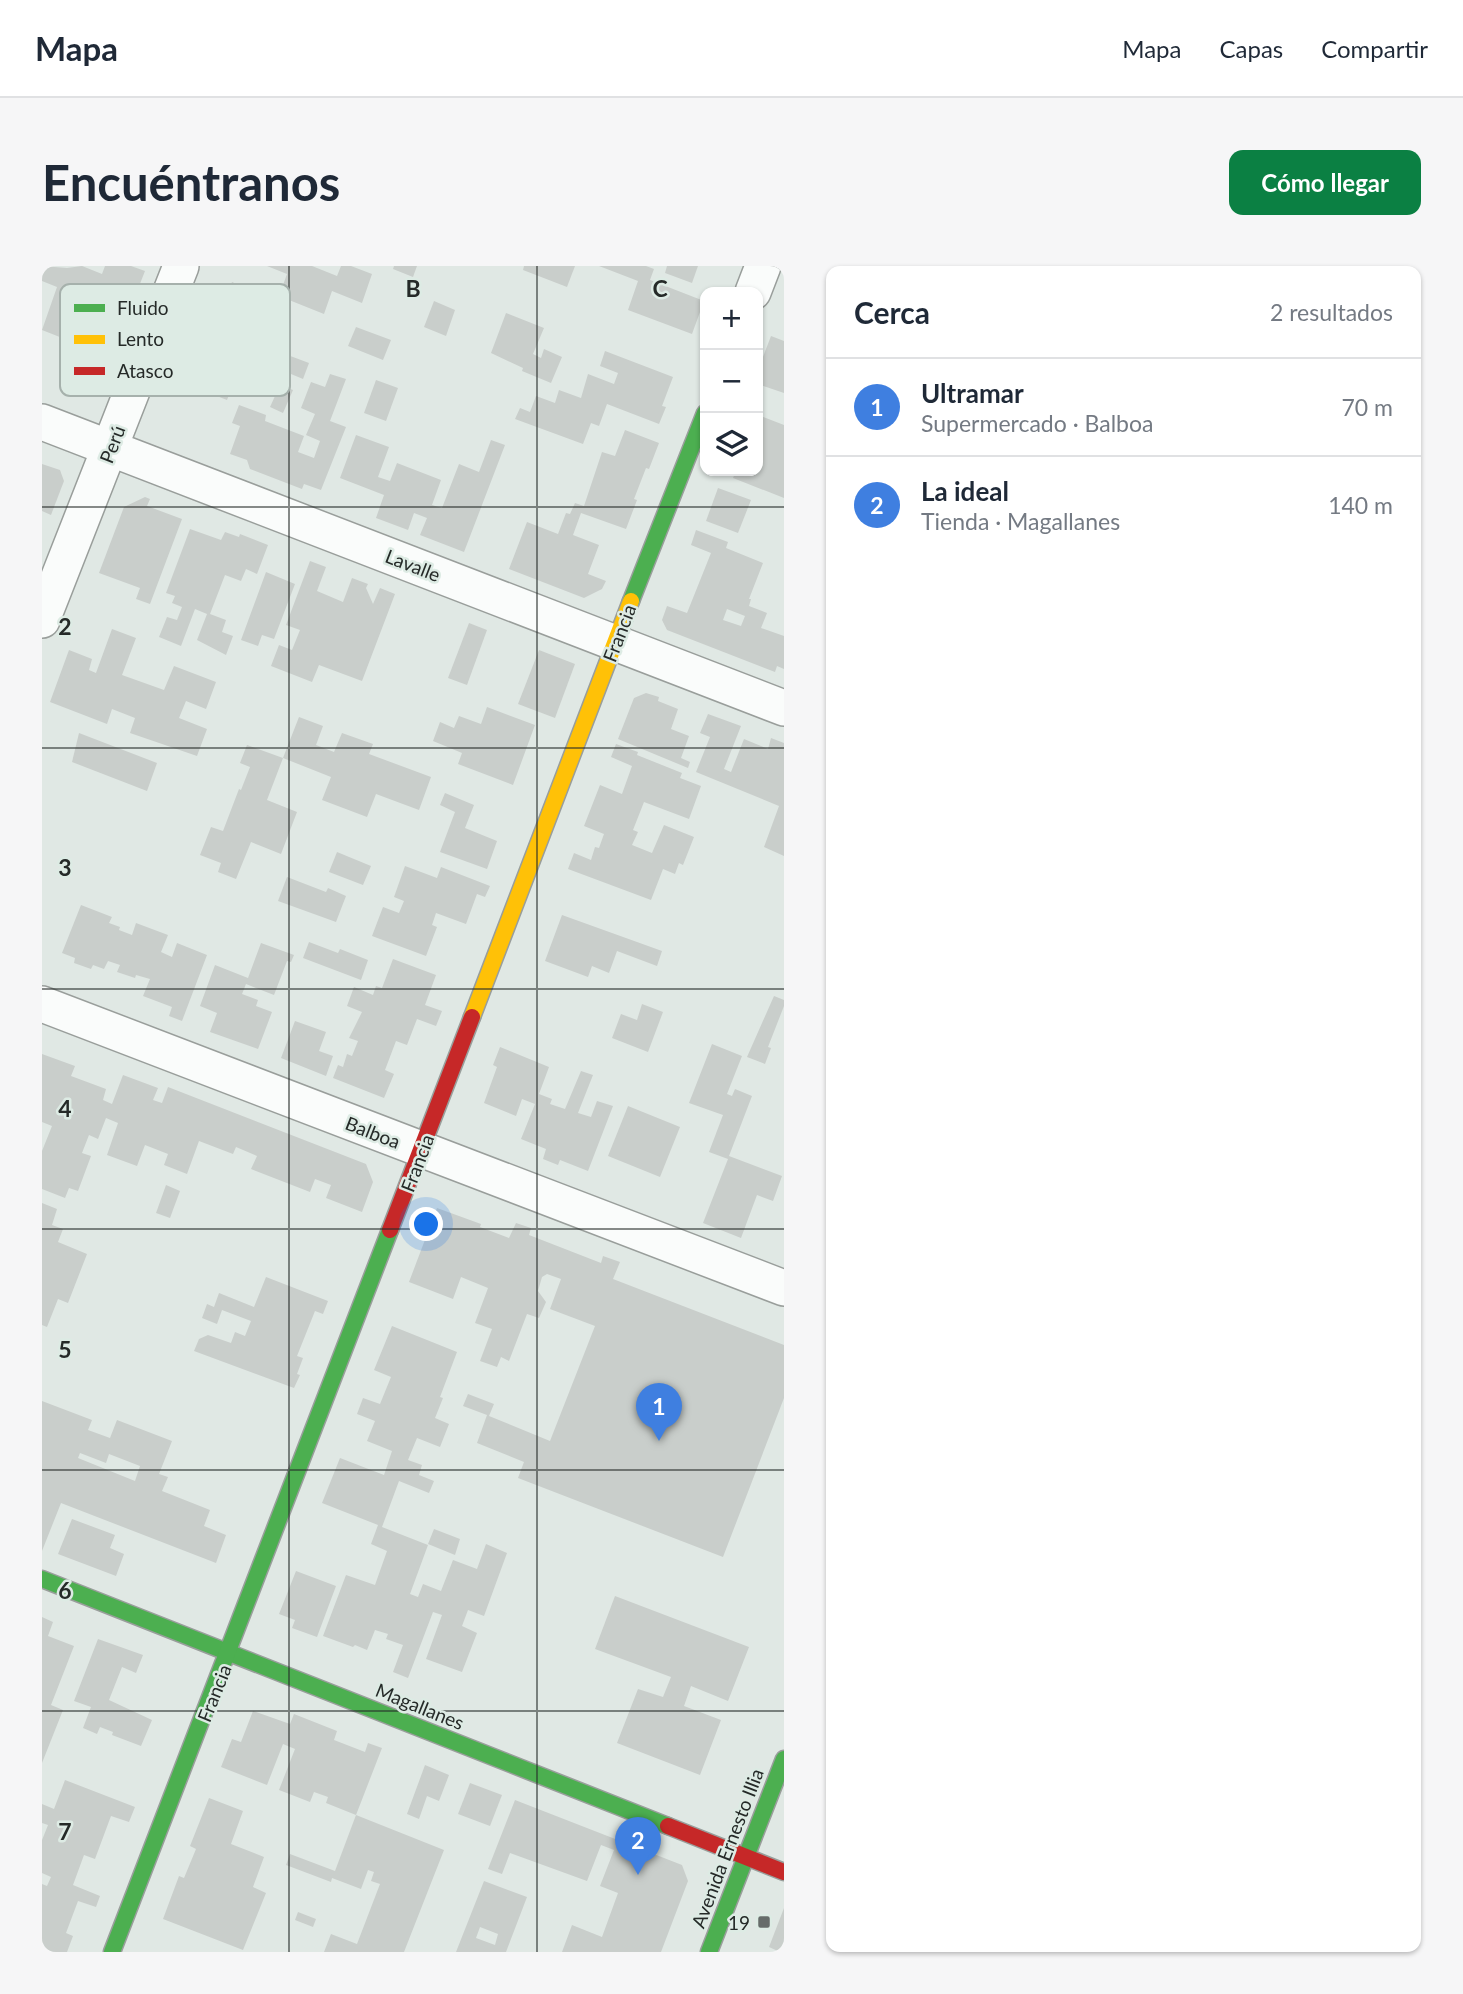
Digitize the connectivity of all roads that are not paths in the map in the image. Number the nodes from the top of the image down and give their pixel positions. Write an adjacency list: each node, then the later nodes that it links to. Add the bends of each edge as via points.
1 (181, 266): 3 (street, Perú)
2 (763, 266): 4 (street)
3 (174, 284)
4 (755, 287)
5 (130, 396): 8 (street, Perú)
6 (42, 422): 8 (street, Lavalle)
7 (700, 426): 10 (street, Francia)
8 (110, 448): 9 (street, Perú); 10 (street, Lavalle)
9 (42, 621)
10 (615, 642): 11 (street, Lavalle); 13 (street, Francia)
11 (784, 708)
12 (42, 1004): 13 (street, Balboa)
13 (422, 1151): 14 (street, Balboa); 16 (street, Francia)
14 (784, 1289)
15 (42, 1579): 16 (street, Magallanes)
16 (229, 1654): 18 (street, Magallanes); 20 (street, Francia)
17 (784, 1759): 18 (street, Avenida Ernesto Illia)
18 (745, 1857): 19 (street, Magallanes); 21 (street, Avenida Ernesto Illia)
19 (784, 1872)
20 (112, 1952)
21 (709, 1952)

